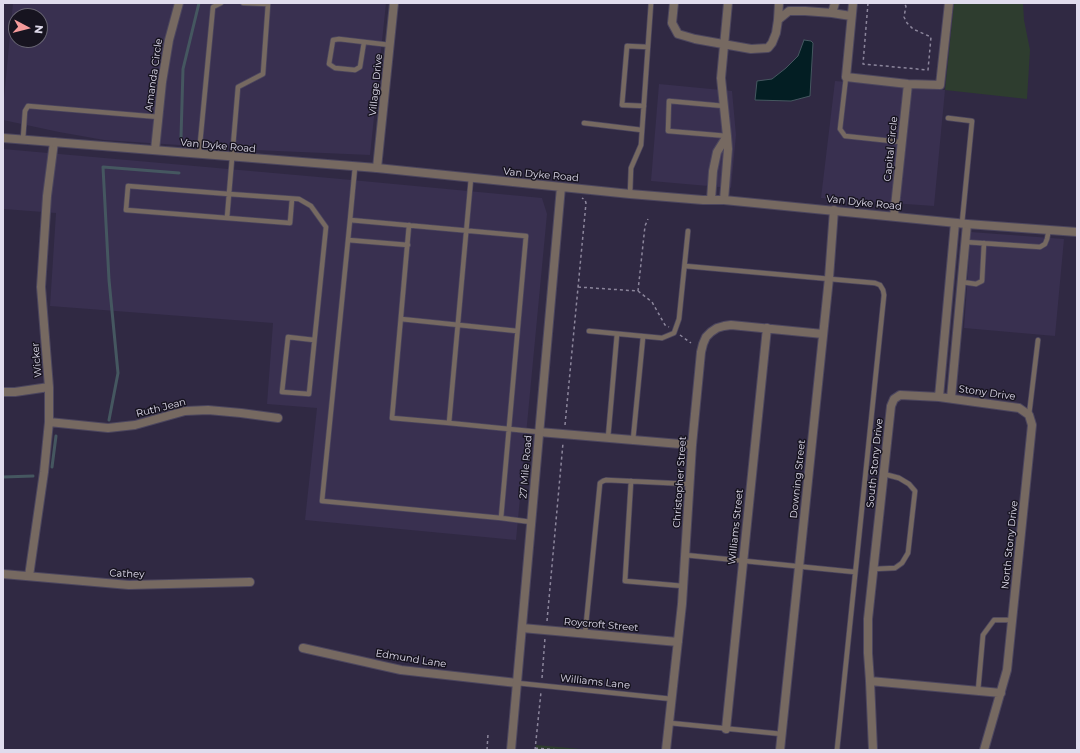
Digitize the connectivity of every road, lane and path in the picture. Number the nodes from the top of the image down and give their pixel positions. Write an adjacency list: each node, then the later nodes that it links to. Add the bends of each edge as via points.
1 (179, 3): 25 (street, Amanda Circle, via 169,40)
2 (221, 3): 35 (lane, via 213,8)
3 (243, 3): 36 (lane, via 268,4 263,74 238,87)
4 (394, 3): 19 (street, Village Drive)
5 (651, 3): 20 (lane)
6 (674, 3): 18 (street, via 672,23 678,34)
7 (728, 3): 18 (street)
8 (780, 3): 16 (street)
9 (835, 3): 14 (street)
10 (852, 3): 15 (street)
11 (868, 3): 12 (path, via 863,64 928,70 931,37 907,24 904,17 906,6)
12 (902, 3)
13 (949, 3): 22 (street, via 940,85)
14 (832, 13): 15 (street); 16 (street, via 789,11)
15 (851, 16): 21 (street)
16 (778, 20): 18 (street, via 776,33 768,48 751,49)
17 (364, 42): 17 (lane, via 333,40 329,64 335,68 355,70 360,66); 19 (lane)
18 (724, 44): 24 (street, via 721,78)
19 (390, 45): 38 (street, Village Drive)
20 (648, 48): 23 (lane); 23 (lane, via 627,46 622,105)
21 (846, 77): 22 (street); 33 (lane, via 840,129 845,136)
22 (908, 84): 33 (street, Capital Circle)
23 (644, 106): 28 (lane)
24 (724, 106): 29 (street); 29 (lane, via 669,101 668,131)
25 (159, 116): 31 (lane, via 28,106 25,111); 34 (street, Amanda Circle)
26 (948, 118): 52 (lane, via 972,121)
27 (584, 123): 28 (lane)
28 (642, 130): 42 (lane, via 641,145 631,168)
29 (727, 136): 45 (street, via 717,152); 46 (street)
30 (3, 138): 31 (street, Van Dyke Road)
31 (23, 139): 32 (street, Van Dyke Road)
32 (54, 142): 34 (street, Van Dyke Road); 79 (street, Wicker, via 47,196 41,286)
33 (901, 142): 48 (street, Capital Circle)
34 (155, 150): 35 (street, Van Dyke Road)
35 (199, 154): 36 (street, Van Dyke Road)
36 (232, 157): 37 (street, Van Dyke Road); 41 (lane)
37 (355, 167): 38 (street, Van Dyke Road); 51 (lane)
38 (377, 168): 39 (street, Van Dyke Road)
39 (471, 178): 40 (street, Van Dyke Road); 55 (lane)
40 (561, 187): 42 (street, Van Dyke Road); 89 (street, 27 Mile Road)
41 (229, 194): 44 (lane); 49 (lane); 49 (lane, via 128,186 126,210)
42 (630, 194): 45 (street, Van Dyke Road)
43 (581, 198): 65 (path, via 586,203)
44 (292, 199): 49 (lane, via 290,223); 76 (lane, via 299,199 311,206 326,227)
45 (711, 200): 46 (street, Van Dyke Road)
46 (724, 200): 47 (street, Van Dyke Road)
47 (834, 210): 48 (street, Van Dyke Road); 63 (street, Downing Street)
48 (894, 216): 52 (street, Van Dyke Road)
49 (227, 218)
50 (648, 219): 66 (path, via 644,226)
51 (350, 220): 53 (lane); 58 (lane)
52 (961, 223): 54 (street, Van Dyke Road); 59 (street); 81 (street)
53 (409, 225): 55 (lane); 61 (lane)
54 (1049, 229): 57 (street, Van Dyke Road); 60 (lane, via 1045,244 1040,247)
55 (467, 231): 68 (lane); 70 (lane, via 526,236)
56 (688, 231): 62 (lane)
57 (1077, 232)
58 (348, 240): 61 (lane); 97 (lane, via 322,501)
59 (965, 242): 60 (lane); 64 (street)
60 (984, 243): 64 (lane, via 982,281 976,284)
61 (408, 245): 67 (lane)
62 (685, 266): 63 (lane); 72 (lane, via 679,319)
63 (829, 278): 74 (street, Downing Street); 103 (lane, via 875,283 880,285 884,295)
64 (962, 282): 82 (street)
65 (578, 287): 66 (path); 87 (path)
66 (638, 291): 72 (path, via 652,302 664,325)
67 (401, 319): 68 (lane); 86 (lane, via 392,418)
68 (458, 325): 70 (lane); 86 (lane)
69 (767, 328): 74 (street, Christopher Street); 93 (street, Christopher Street, via 724,326 706,337 701,352); 100 (street, Williams Street)
70 (517, 331): 88 (lane)
71 (589, 331): 73 (lane)
72 (675, 332): 75 (lane, via 662,338); 78 (path)
73 (617, 334): 75 (lane); 90 (lane)
74 (823, 334): 101 (street, Downing Street)
75 (643, 337): 92 (lane)
76 (314, 340): 76 (lane, via 309,394 282,392 288,337)
77 (1038, 340): 83 (lane, North Stony Drive)
78 (690, 343)
79 (49, 387): 80 (street); 85 (street, Wicker)
80 (3, 392)
81 (939, 397): 82 (street, Stony Drive); 94 (street, South Stony Drive, via 900,395 894,399 891,406)
82 (951, 398): 83 (street, Stony Drive, via 1020,408)
83 (1029, 415): 108 (street, North Stony Drive, via 1032,425)
84 (278, 418): 85 (street, Ruth Jean, via 208,410 185,411 135,425 108,428)
85 (49, 422): 105 (street, Wicker)
86 (449, 423): 88 (lane)
87 (565, 427)
88 (509, 429): 89 (lane); 97 (lane)
89 (539, 432): 90 (street); 98 (street, 27 Mile Road)
90 (608, 438): 92 (street)
91 (564, 440): 109 (path)
92 (633, 440): 93 (street)
93 (692, 445): 96 (street, Christopher Street)
94 (884, 474): 102 (street, South Stony Drive); 102 (lane, via 899,478 915,491 908,553 902,563 895,568)
95 (631, 481): 96 (lane); 107 (lane, via 625,581); 111 (lane, via 606,480 600,483)
96 (689, 484): 99 (street, Christopher Street)
97 (501, 518): 98 (lane)
98 (531, 522): 110 (street, 27 Mile Road)
99 (685, 555): 100 (lane); 107 (street, Christopher Street)
100 (743, 560): 101 (lane); 120 (street, Williams Street)
101 (799, 566): 103 (lane); 122 (street, Downing Street)
102 (874, 569): 114 (street, South Stony Drive, via 868,619)
103 (855, 572): 129 (lane)
104 (3, 574): 105 (street, Cathey)
105 (29, 576): 106 (street, Cathey, via 129,585)
106 (250, 582)
107 (683, 586): 112 (street, Christopher Street)
108 (1012, 620): 116 (lane, via 994,620 983,635); 117 (street, North Stony Drive, via 1007,670)
109 (547, 623)
110 (522, 628): 111 (street, Roycroft Street); 115 (street, 27 Mile Road)
111 (585, 634): 112 (street, Roycroft Street)
112 (678, 642): 118 (street, Christopher Street)
113 (303, 648): 115 (street, Edmund Lane, via 400,670)
114 (870, 681): 116 (street); 130 (street, South Stony Drive)
115 (517, 683): 118 (lane, Williams Lane); 125 (street, 27 Mile Road)
116 (978, 691): 117 (street)
117 (1000, 694): 131 (street, North Stony Drive)
118 (672, 699): 119 (street, Christopher Street)
119 (670, 723): 120 (lane); 127 (street, Christopher Street)
120 (726, 729): 122 (lane)
121 (488, 734): 124 (path)
122 (782, 734): 128 (street, Downing Street)
123 (535, 748): 126 (path)
124 (486, 750)
125 (511, 750)
126 (560, 750)
127 (666, 750)
128 (780, 750)
129 (837, 750)
130 (873, 750)
131 (984, 750)

